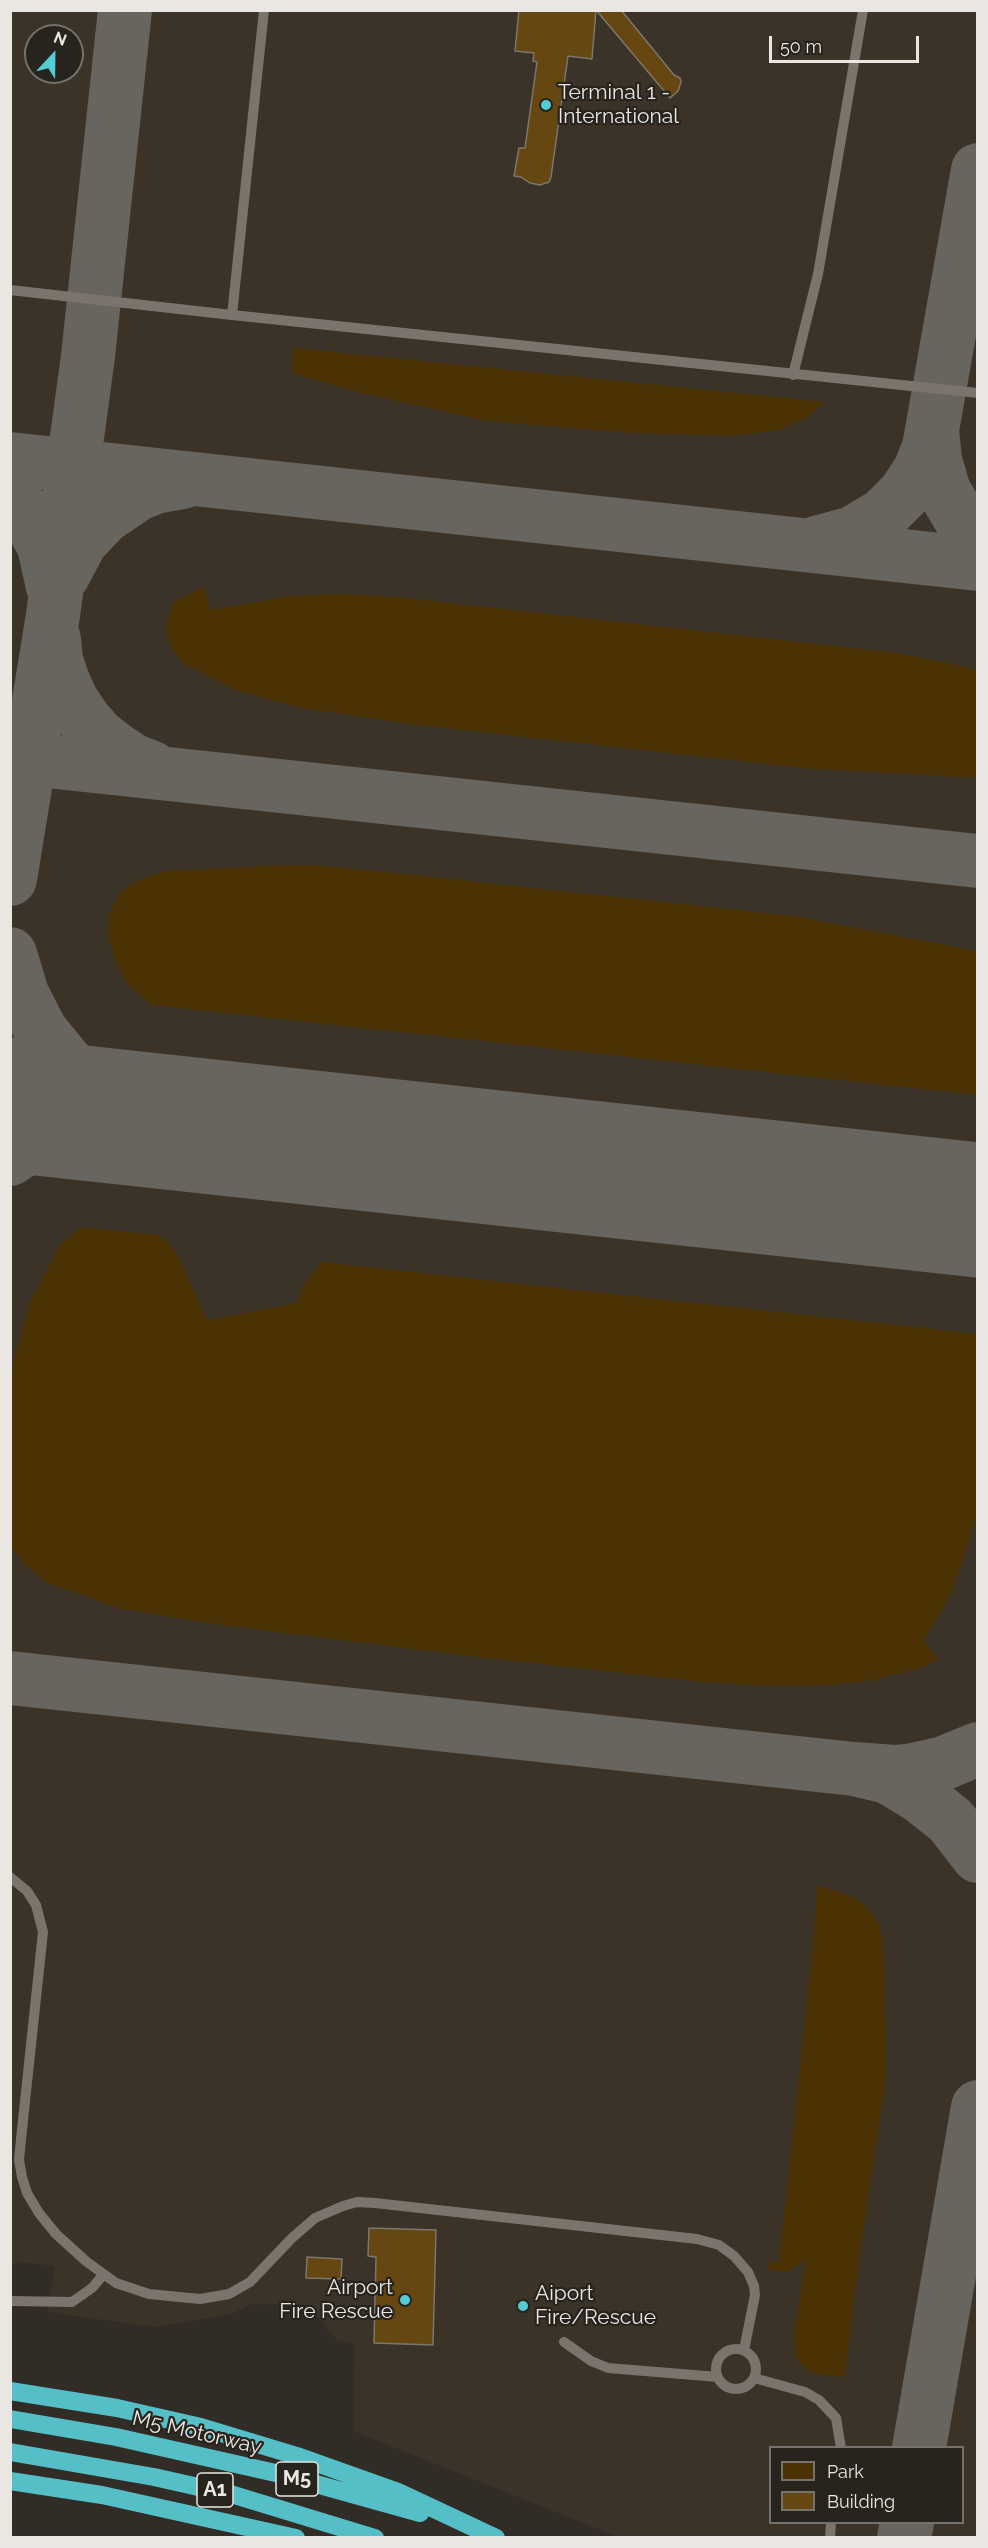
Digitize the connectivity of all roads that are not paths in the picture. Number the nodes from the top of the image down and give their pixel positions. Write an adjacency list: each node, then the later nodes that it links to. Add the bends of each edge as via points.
1 (264, 10): 4 (lane)
2 (863, 10): 5 (lane, via 818,274)
3 (10, 290): 4 (lane)
4 (232, 315): 5 (lane)
5 (793, 375): 6 (lane)
6 (978, 393)
7 (10, 1877): 8 (lane, via 36,1905 44,1932 19,2160 22,2177 27,2193 45,2220)
8 (104, 2275): 9 (lane, via 72,2302); 11 (lane, via 148,2294 200,2299 229,2294 250,2282 315,2218 357,2202 697,2239 719,2245 734,2256 754,2286)
9 (10, 2301)
10 (564, 2342): 12 (lane, via 608,2368)
11 (744, 2350): 12 (lane, via 730,2349 724,2353 716,2364); 13 (lane, via 754,2359)
12 (717, 2378): 13 (lane, via 733,2389 745,2387)
13 (754, 2378): 16 (lane, via 805,2392 819,2400 836,2418)
14 (10, 2391): 19 (highway, via 117,2408 201,2427 398,2492)
15 (10, 2419): 19 (highway, M5 Motorway / M5, via 116,2437 280,2474)
16 (841, 2446)
17 (10, 2452): 21 (highway, A1, via 234,2495)
18 (10, 2481): 20 (highway, via 102,2495)
19 (476, 2530): 22 (highway)
20 (296, 2538)
21 (375, 2538)
22 (496, 2538)

